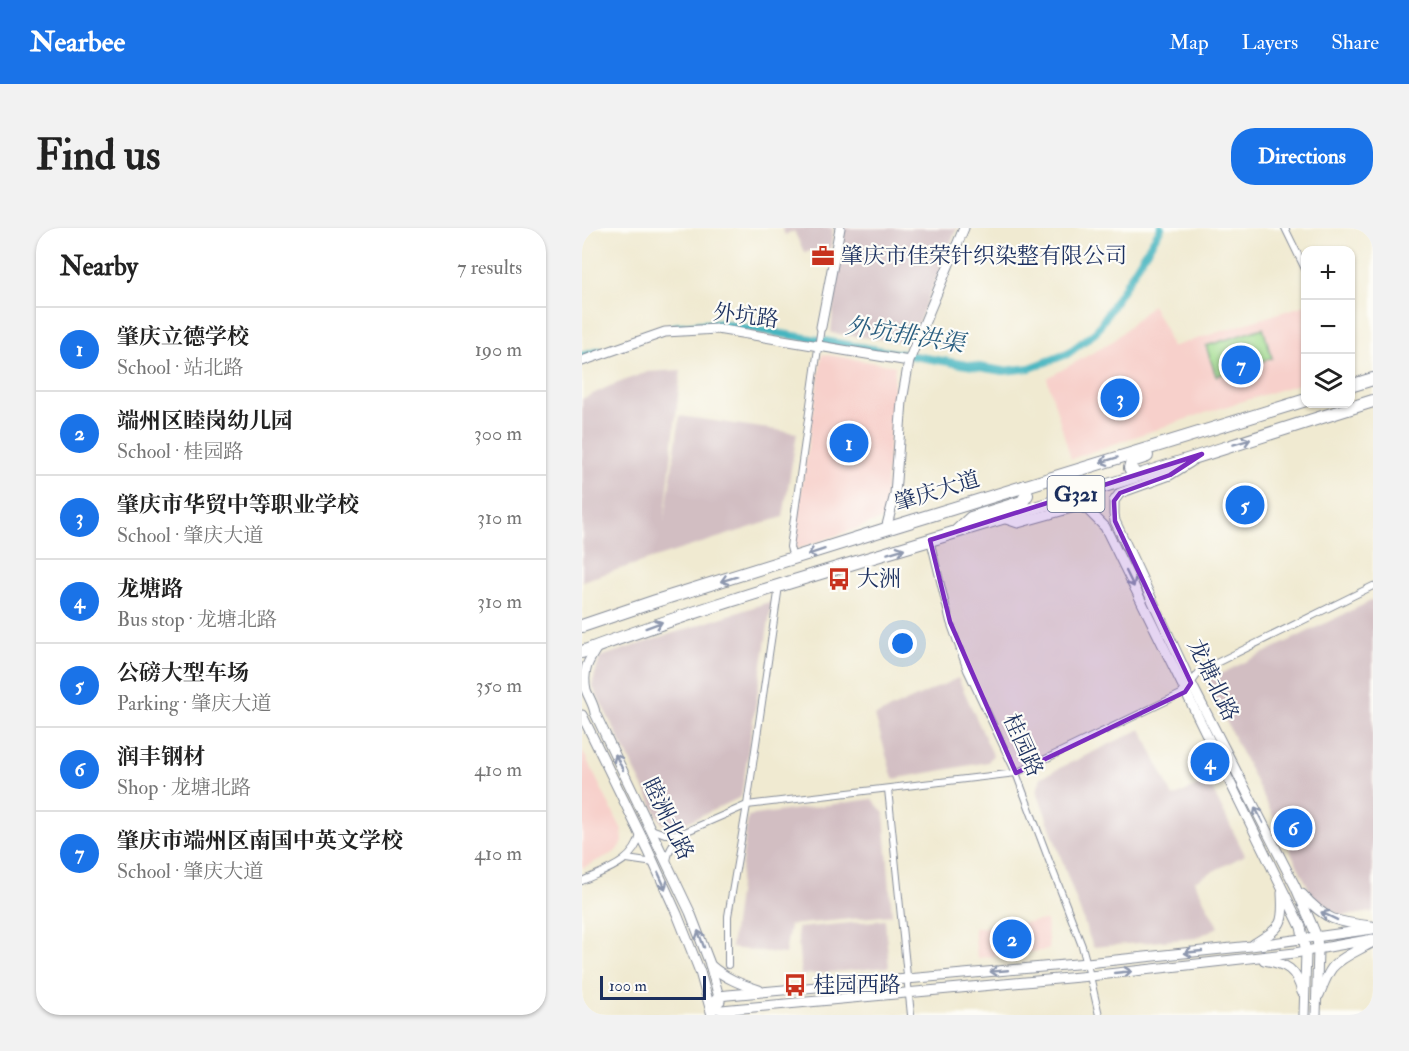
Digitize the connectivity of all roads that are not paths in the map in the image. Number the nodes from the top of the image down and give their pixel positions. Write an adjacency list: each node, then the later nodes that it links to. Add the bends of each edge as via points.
1 (840, 228): 5 (main road)
2 (964, 228): 8 (main road)
3 (1285, 228): 4 (street)
4 (1301, 262)
5 (821, 327): 6 (street)
6 (818, 346): 7 (main road, 外坑路, via 717,329 664,332); 8 (main road, 外坑路); 21 (street, via 790,548)
7 (582, 361)
8 (909, 361): 18 (main road, via 895,494)
9 (1373, 379): 10 (highway)
10 (1355, 384)
11 (1301, 401): 13 (highway, 肇庆大道 / G321)
12 (1373, 401): 14 (highway, 肇庆大道 / G321, one-way to 12)
13 (1193, 434): 15 (highway, via 1175,447 1132,461 1130,468); 16 (highway, 肇庆大道 / G321, one-way to 16)
14 (1202, 454): 15 (highway, 肇庆大道 / G321); 27 (main road, 龙塘北路, via 1170,475 1120,493 1114,501 1115,521)
15 (1136, 476): 17 (highway, 肇庆大道 / G321)
16 (1025, 486): 18 (highway, 肇庆大道 / G321); 19 (highway, via 1027,495 1022,502 971,518)
17 (1003, 518): 19 (highway, 肇庆大道 / G321); 28 (main road, 龙塘北路, one-way to 28, via 1018,523 1079,506 1088,510 1105,527)
18 (886, 529): 21 (highway, 肇庆大道 / G321, one-way to 21)
19 (955, 533): 20 (highway, 肇庆大道 / G321)
20 (930, 540): 22 (highway, 肇庆大道 / G321, one-way to 20); 32 (street, 桂园路, via 950,622 967,670)
21 (793, 559): 24 (highway, 肇庆大道 / G321, one-way to 24)
22 (779, 586): 25 (highway, G321, one-way to 22); 34 (street)
23 (1373, 586): 27 (street, via 1200,671)
24 (582, 626)
25 (599, 646): 26 (highway, G321); 30 (main road, 睦洲北路, via 582,673)
26 (582, 652)
27 (1191, 683): 28 (street); 42 (main road, 龙塘北路, one-way to 27)
28 (1185, 692): 32 (street); 43 (main road, 龙塘北路)
29 (582, 698): 30 (main road)
30 (595, 713): 35 (main road, 睦洲北路, one-way to 30)
31 (583, 715): 37 (main road, 睦洲北路)
32 (1016, 773): 33 (street); 52 (street, 桂园路)
33 (888, 789): 34 (street); 56 (street)
34 (747, 806): 36 (street); 54 (street, via 728,916)
35 (651, 828): 36 (street, via 665,834); 39 (main road, 睦洲北路)
36 (685, 832): 39 (street, via 671,846)
37 (640, 834): 38 (street); 40 (main road, 睦洲北路)
38 (627, 859): 40 (street); 41 (street)
39 (667, 861): 53 (main road, 睦洲北路, one-way to 39)
40 (654, 863): 62 (main road, 睦洲北路, one-way to 62, via 693,953)
41 (582, 881)
42 (1294, 886): 44 (main road, one-way to 42, via 1328,917); 45 (main road, 龙塘北路)
43 (1281, 888): 46 (main road, 龙塘北路); 48 (main road, via 1281,924)
44 (1373, 928): 45 (main road)
45 (1317, 937): 46 (main road); 49 (main road, 龙塘北路)
46 (1304, 939): 48 (main road); 50 (main road, 龙塘北路)
47 (1373, 941): 49 (main road); 60 (main road, via 1334,966)
48 (1251, 946): 52 (main road, one-way to 52)
49 (1318, 950): 50 (main road); 60 (main road, 龙塘北路)
50 (1306, 952): 51 (main road); 63 (main road, 龙塘北路)
51 (1253, 958): 55 (main road, one-way to 51); 63 (main road, via 1291,969 1299,982)
52 (1087, 963): 55 (street, 桂园路); 56 (main road, one-way to 56)
53 (710, 964): 57 (main road, via 728,979); 59 (main road, 睦洲北路)
54 (728, 965)
55 (1090, 976): 58 (main road); 67 (street, 桂园路)
56 (907, 979): 57 (main road); 58 (street)
57 (764, 991): 59 (main road)
58 (909, 993): 61 (main road); 66 (street)
59 (719, 996): 62 (main road); 64 (main road, 睦洲北路)
60 (1316, 1002): 68 (main road, 龙塘北路)
61 (768, 1006): 64 (main road); 65 (main road)
62 (711, 1010): 64 (main road)
63 (1305, 1010)
64 (723, 1012)
65 (750, 1015)
66 (911, 1015)
67 (1098, 1015)
68 (1316, 1015)

